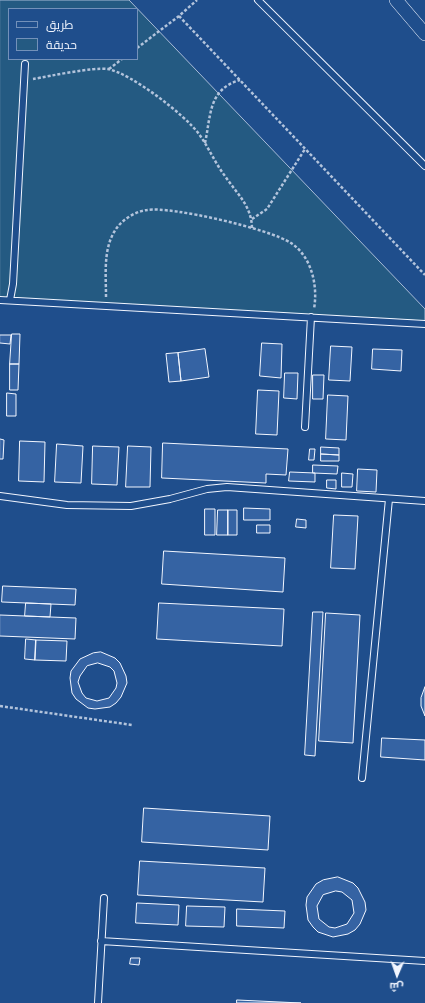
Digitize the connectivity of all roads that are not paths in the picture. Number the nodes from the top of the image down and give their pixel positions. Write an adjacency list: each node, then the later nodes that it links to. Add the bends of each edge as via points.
1 (258, 0): 5 (lane)
2 (396, 0): 3 (street)
3 (425, 34)
4 (25, 64): 7 (lane)
5 (425, 166)
6 (0, 300): 7 (lane)
7 (10, 300): 8 (lane)
8 (311, 317): 9 (lane); 10 (lane)
9 (425, 324)
10 (305, 427)
11 (0, 496): 12 (lane, via 68,505 131,506 227,487)
12 (389, 499): 13 (lane); 14 (lane)
13 (425, 501)
14 (362, 778)
15 (104, 898): 16 (lane)
16 (101, 941): 17 (lane); 18 (lane)
17 (425, 961)
18 (98, 1003)

